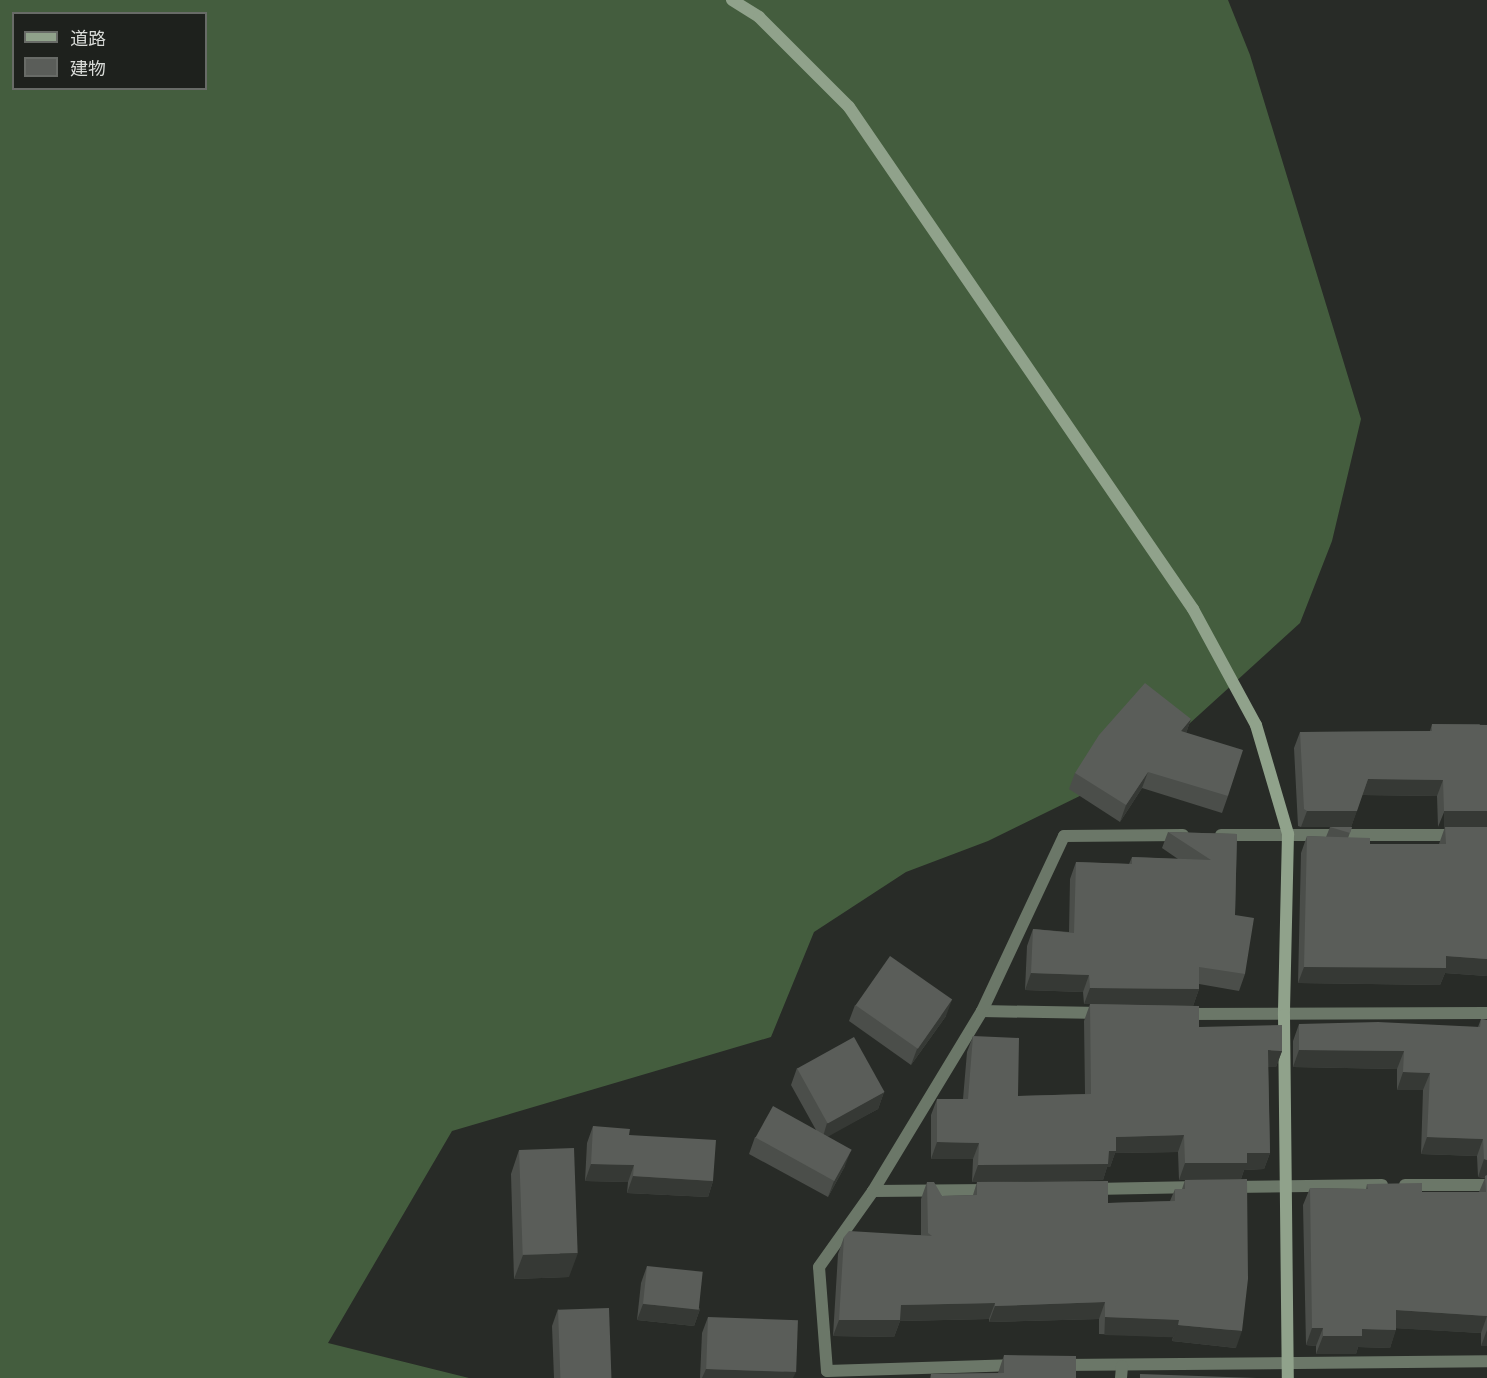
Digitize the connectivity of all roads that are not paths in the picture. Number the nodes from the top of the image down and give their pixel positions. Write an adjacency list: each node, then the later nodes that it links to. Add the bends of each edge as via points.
1 (732, 0): 2 (street, via 759,17 849,107 1193,609 1256,725)
2 (1288, 834): 3 (street); 4 (street, via 1064,836); 8 (street)
3 (1487, 835)
4 (982, 1011): 5 (street); 13 (street)
5 (1110, 1013)
6 (1487, 1013): 8 (street)
7 (1168, 1014): 8 (street)
8 (1284, 1015): 10 (street)
9 (1487, 1185): 10 (street)
10 (1287, 1186): 11 (street); 15 (street)
11 (1074, 1189)
12 (1003, 1190): 13 (street)
13 (873, 1191): 16 (street, via 819,1267 827,1371 906,1365 1041,1365)
14 (1487, 1361): 15 (street)
15 (1287, 1363): 16 (street); 17 (street)
16 (1121, 1372)
17 (1288, 1378)

